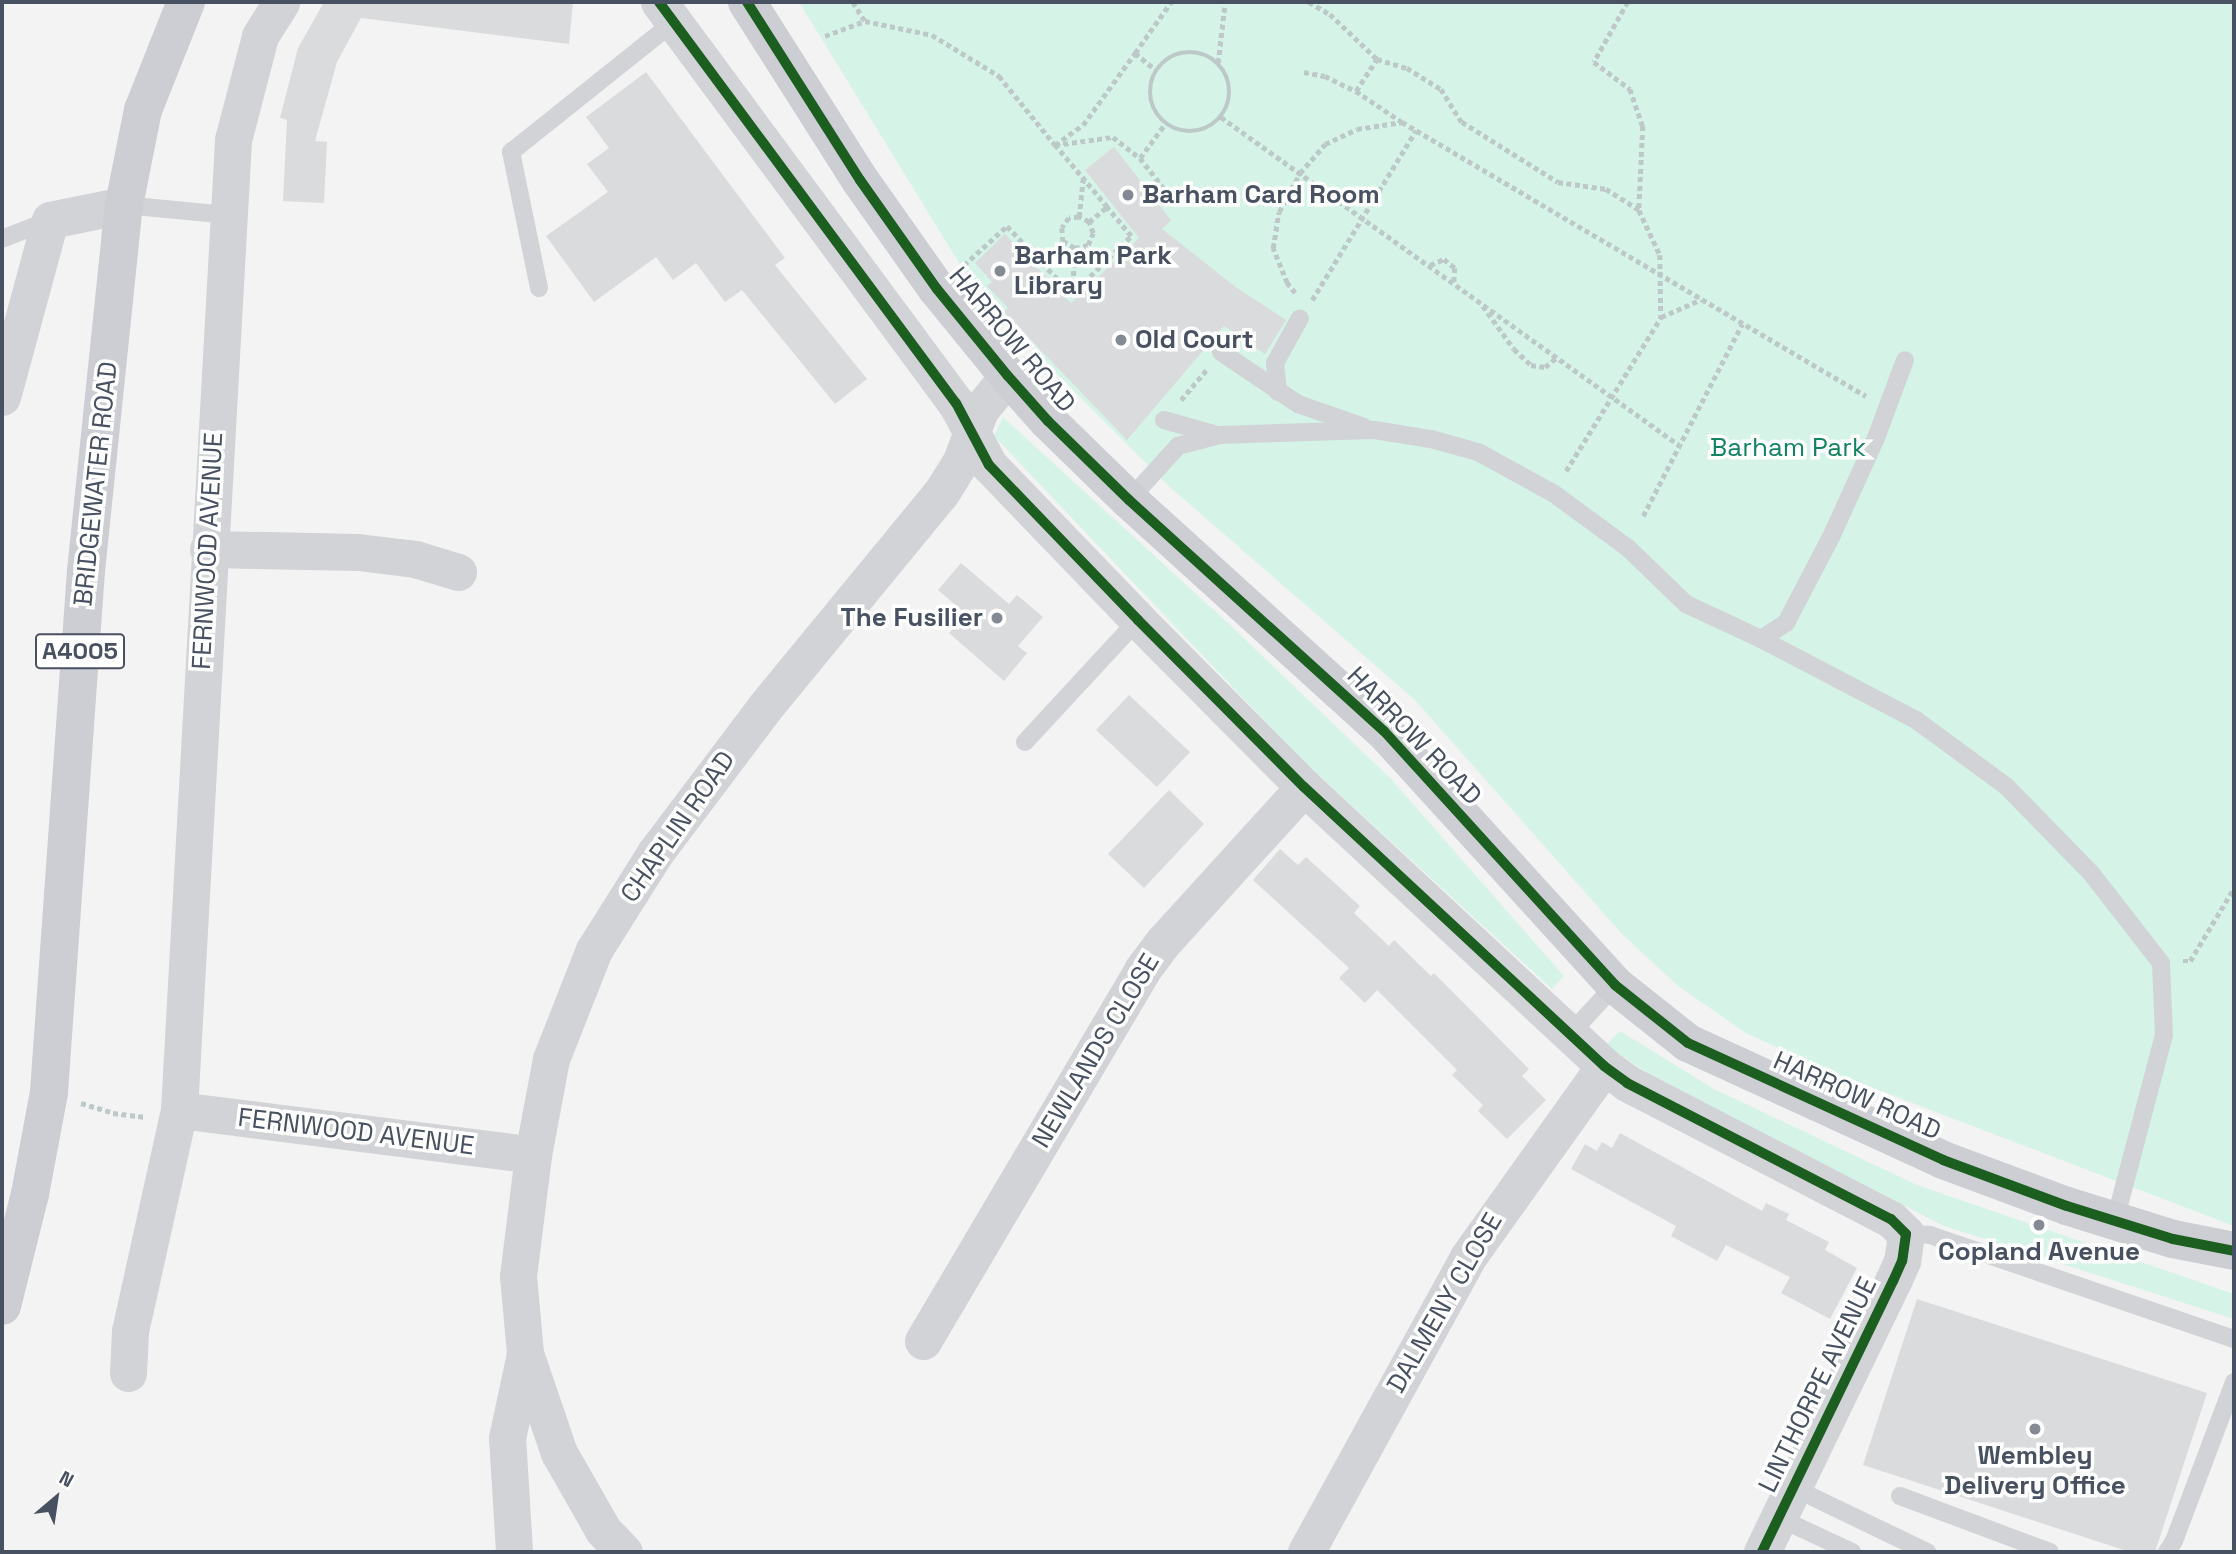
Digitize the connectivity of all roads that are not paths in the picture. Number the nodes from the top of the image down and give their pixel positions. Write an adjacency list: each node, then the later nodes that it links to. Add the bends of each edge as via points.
1 (186, 2): 5 (main road, BRIDGEWATER ROAD / A4005, via 143,110)
2 (281, 2): 6 (street, FERNWOOD AVENUE, via 260,36 233,140)
3 (747, 2): 13 (main road, HARROW ROAD, via 860,180 937,289)
4 (666, 12): 9 (lane, via 511,152); 18 (street, via 956,403)
5 (124, 205): 6 (lane); 7 (street); 35 (main road, BRIDGEWATER ROAD / A4005, via 86,571 50,1092)
6 (227, 215): 21 (street, FERNWOOD AVENUE)
7 (50, 220): 8 (lane); 15 (street)
8 (2, 239)
9 (539, 288)
10 (1302, 309): 14 (lane, via 1275,363)
11 (1221, 352): 14 (lane)
12 (1905, 360): 24 (lane, via 1832,535 1786,623)
13 (1009, 376): 18 (street, CHAPLIN ROAD, via 990,395); 20 (main road, HARROW ROAD)
14 (1278, 392): 17 (lane, via 1298,404)
15 (2, 397)
16 (1164, 420): 19 (lane)
17 (1374, 430): 19 (lane); 24 (lane, via 1478,452 1553,493 1628,548 1686,604)
18 (970, 432): 23 (street, via 989,465); 31 (street, CHAPLIN ROAD, via 961,461 941,493 765,707 655,853 594,950 551,1059)
19 (1220, 435): 20 (lane, via 1178,446)
20 (1129, 500): 27 (main road, HARROW ROAD, via 1384,731)
21 (208, 549): 22 (street, via 358,552 415,559); 30 (street, FERNWOOD AVENUE)
22 (458, 572)
23 (1138, 620): 25 (lane); 26 (street)
24 (1761, 639): 32 (lane, via 1916,720 2006,786 2091,873 2161,962 2164,1035)
25 (1025, 742)
26 (1304, 787): 28 (street); 37 (street, NEWLANDS CLOSE, via 1142,970)
27 (1615, 985): 28 (lane); 32 (main road, HARROW ROAD, via 1688,1043 1943,1160)
28 (1571, 1033): 29 (street)
29 (1604, 1066): 33 (street, via 1627,1083 1891,1219); 45 (street, DALMENY CLOSE, via 1468,1257)
30 (179, 1110): 31 (street, FERNWOOD AVENUE); 39 (street, FERNWOOD AVENUE, via 130,1331)
31 (533, 1155): 38 (street, CHAPLIN ROAD, via 518,1276)
32 (2115, 1220): 34 (main road, HARROW ROAD, via 2172,1239)
33 (1906, 1234): 36 (lane, via 1930,1235); 42 (street, LINTHORPE AVENUE, via 1902,1261)
34 (2234, 1251)
35 (2, 1306)
36 (2234, 1339)
37 (923, 1341)
38 (526, 1353): 43 (street, CHAPLIN ROAD, via 507,1438); 44 (street, CHAPLIN ROAD, via 559,1453 603,1530)
39 (128, 1373)
40 (2234, 1382): 50 (lane)
41 (1899, 1496): 49 (lane)
42 (1786, 1503): 46 (street, LINTHORPE AVENUE); 47 (lane); 48 (lane)
43 (514, 1551)
44 (624, 1552)
45 (1306, 1552)
46 (1762, 1552)
47 (1852, 1552)
48 (1927, 1552)
49 (2050, 1552)
50 (2166, 1552)

